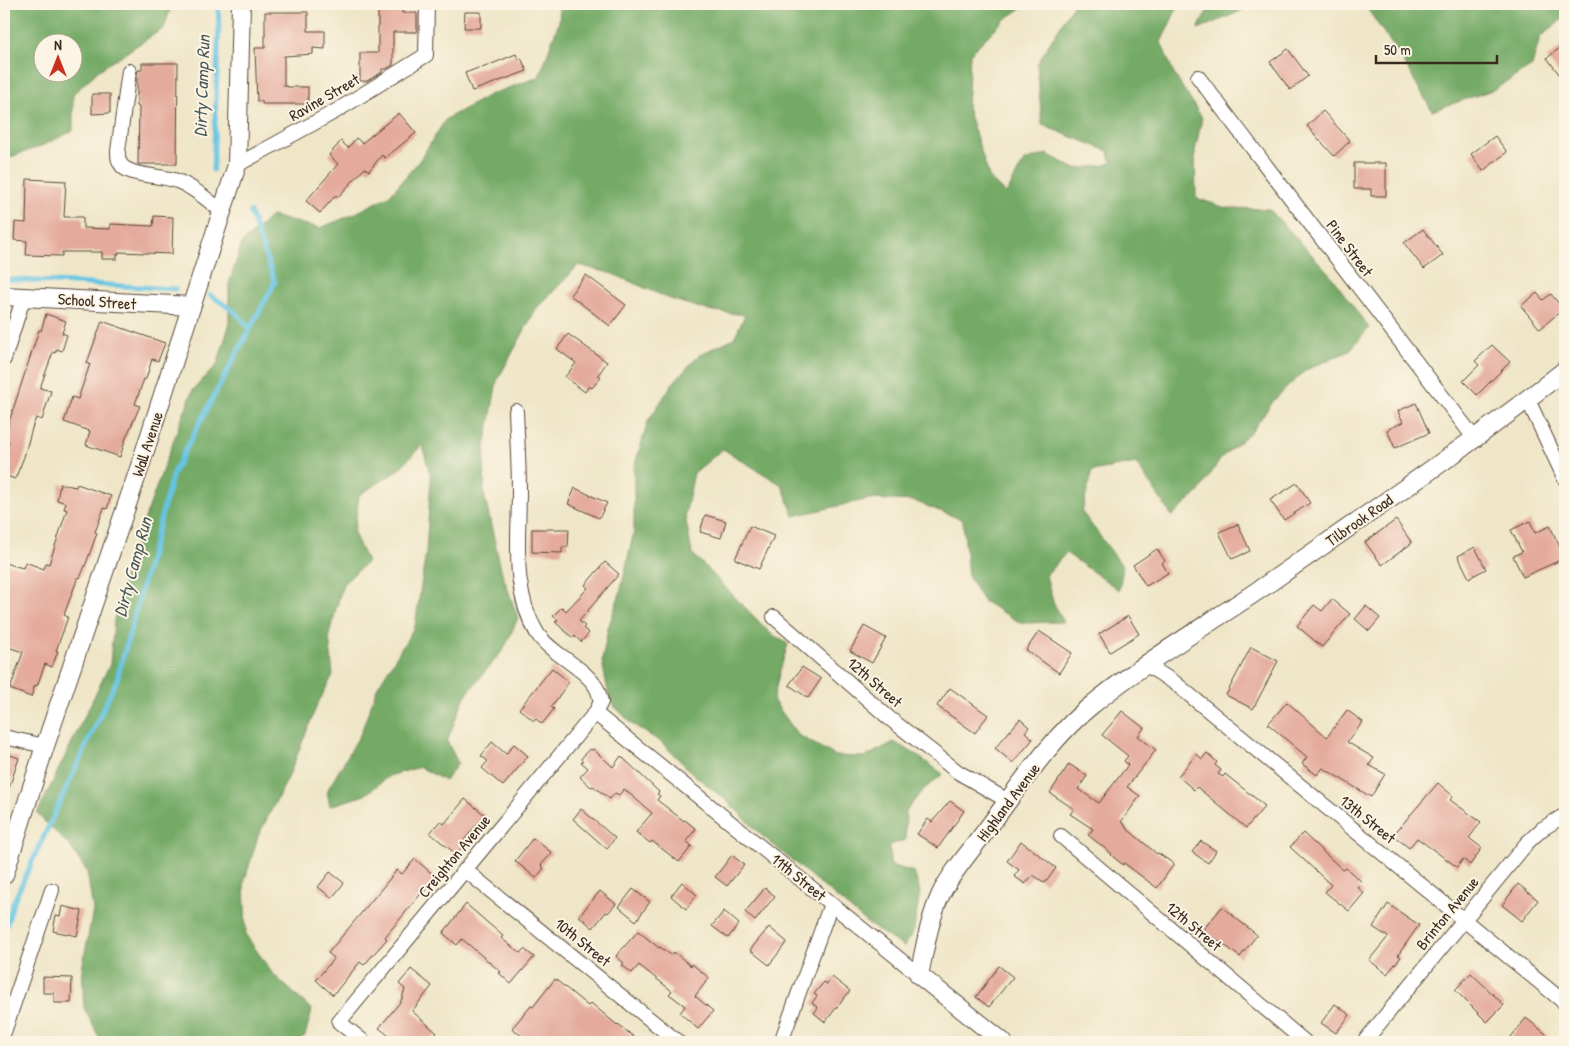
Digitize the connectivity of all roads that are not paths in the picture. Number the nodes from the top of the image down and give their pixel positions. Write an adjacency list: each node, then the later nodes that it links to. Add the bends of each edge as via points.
1 (241, 4): 5 (street, Wall Avenue)
2 (427, 4): 5 (street, Ravine Street, via 426,55 336,112)
3 (129, 71): 6 (street, via 118,151 121,165 134,172 177,180)
4 (1198, 77): 14 (street, Pine Street)
5 (237, 165): 6 (street, Wall Avenue)
6 (222, 211): 9 (street, Wall Avenue)
7 (4, 296): 8 (street, School Street)
8 (24, 296): 9 (street, School Street); 10 (street)
9 (191, 306): 20 (street, Wall Avenue)
10 (4, 359)
11 (1565, 370): 12 (street, Tilbrook Road)
12 (1528, 400): 14 (street, Tilbrook Road); 15 (street)
13 (516, 411): 18 (street, via 518,563 525,606 538,634 597,689 601,702)
14 (1475, 439): 17 (street, Tilbrook Road)
15 (1565, 479)
16 (774, 617): 21 (street, 12th Street, via 889,718 958,772)
17 (1147, 665): 21 (street, Highland Avenue, via 1091,705 1064,731); 28 (street, 13th Street, via 1175,683)
18 (595, 713): 24 (street, Creighton Avenue); 27 (street, 11th Street)
19 (4, 737): 20 (street)
20 (45, 746): 25 (street, Wall Avenue)
21 (1008, 801): 29 (street, Highland Avenue, via 940,894)
22 (1565, 815): 28 (street, Brinton Avenue, via 1527,842)
23 (1061, 836): 36 (street, 12th Street)
24 (466, 870): 32 (street, Creighton Avenue, via 339,1022); 33 (street, 10th Street)
25 (4, 876)
26 (52, 890): 31 (street)
27 (831, 904): 29 (street, 11th Street); 34 (street)
28 (1464, 920): 30 (street, 13th Street); 37 (street, Brinton Avenue)
29 (920, 975): 35 (street, 11th Street)
30 (1565, 1003)
31 (4, 1032)
32 (364, 1042)
33 (678, 1042)
34 (781, 1042)
35 (1002, 1042)
36 (1305, 1042)
37 (1364, 1042)

